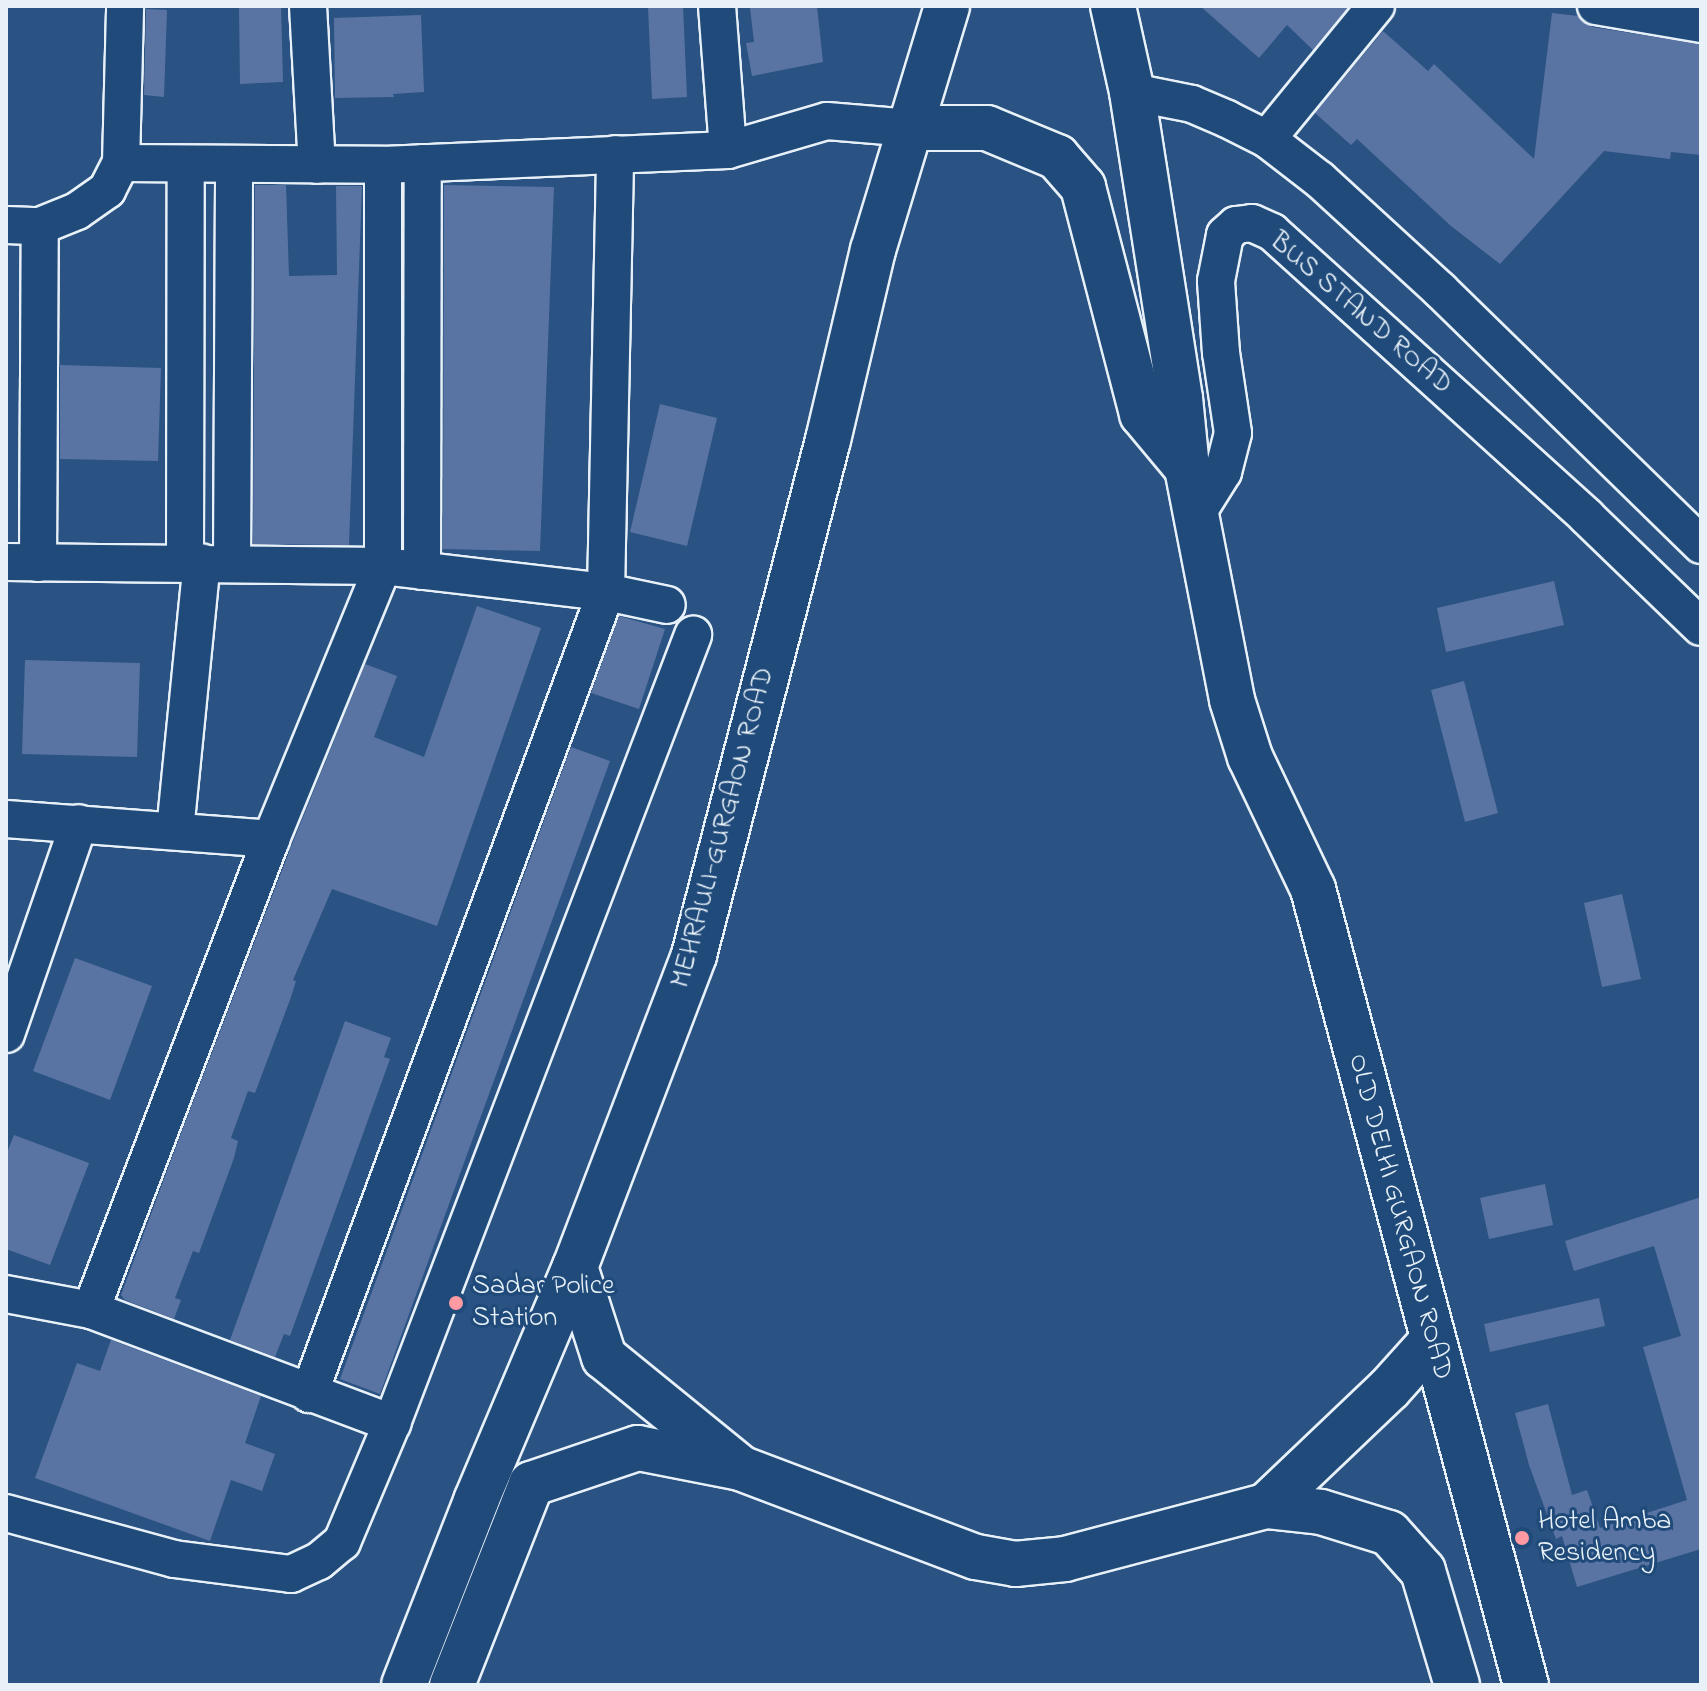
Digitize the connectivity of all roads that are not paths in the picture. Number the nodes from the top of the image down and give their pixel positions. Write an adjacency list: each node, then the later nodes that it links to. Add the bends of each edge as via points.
1 (125, 6): 14 (street)
2 (308, 6): 18 (street)
3 (717, 6): 12 (street)
4 (947, 6): 10 (main road, MEHRAULI-GURGAON ROAD)
5 (1113, 6): 9 (main road, OLD DELHI GURGAON ROAD)
6 (1376, 6): 11 (street)
7 (1596, 6): 8 (street)
8 (1701, 24)
9 (1132, 92): 11 (street, via 1192,104); 21 (main road, OLD DELHI GURGAON ROAD)
10 (911, 128): 12 (street, via 827,121); 21 (main road, via 987,128 1057,157 1083,187 1142,414); 37 (main road, MEHRAULI-GURGAON ROAD, via 873,250 694,955)
11 (1267, 139): 23 (street, via 1440,290)
12 (728, 150): 13 (street)
13 (615, 154): 15 (street); 28 (street)
14 (121, 163): 16 (street); 20 (street, via 107,190 77,211)
15 (423, 163): 19 (street); 27 (street)
16 (186, 164): 17 (street); 25 (street)
17 (234, 164): 18 (street); 25 (street)
18 (317, 165): 19 (street)
19 (383, 165): 26 (street)
20 (23, 225): 24 (street)
21 (1187, 468): 22 (main road, OLD DELHI GURGAON ROAD)
22 (1196, 515): 30 (street, BUS STAND ROAD, via 1223,472 1233,433 1216,281 1225,235 1236,225 1252,223 1272,232); 40 (main road, OLD DELHI GURGAON ROAD, via 1232,700 1250,757 1313,889)
23 (1701, 545)
24 (22, 562): 25 (street)
25 (206, 563): 26 (street); 34 (street)
26 (383, 566): 27 (street); 35 (street)
27 (422, 571): 28 (street)
28 (606, 592): 29 (street); 41 (street)
29 (667, 605)
30 (1701, 627)
31 (693, 635): 42 (street)
32 (6, 819): 33 (street)
33 (79, 823): 34 (street); 36 (street)
34 (175, 831): 35 (street)
35 (271, 839): 39 (street)
36 (6, 1034)
37 (575, 1267): 43 (main road, via 604,1357); 46 (main road, MEHRAULI-GURGAON ROAD)
38 (6, 1294): 39 (street)
39 (91, 1310): 41 (street)
40 (1432, 1341): 44 (main road); 49 (main road, OLD DELHI GURGAON ROAD)
41 (309, 1394): 42 (street)
42 (392, 1423): 45 (street, via 342,1542 291,1574 174,1559)
43 (740, 1468): 44 (main road, via 976,1557 1015,1564 1065,1559); 47 (main road, via 638,1448 531,1484)
44 (1266, 1506): 48 (main road, via 1321,1512 1389,1533 1423,1571)
45 (6, 1513)
46 (404, 1685)
47 (452, 1685)
48 (1457, 1685)
49 (1526, 1685)

